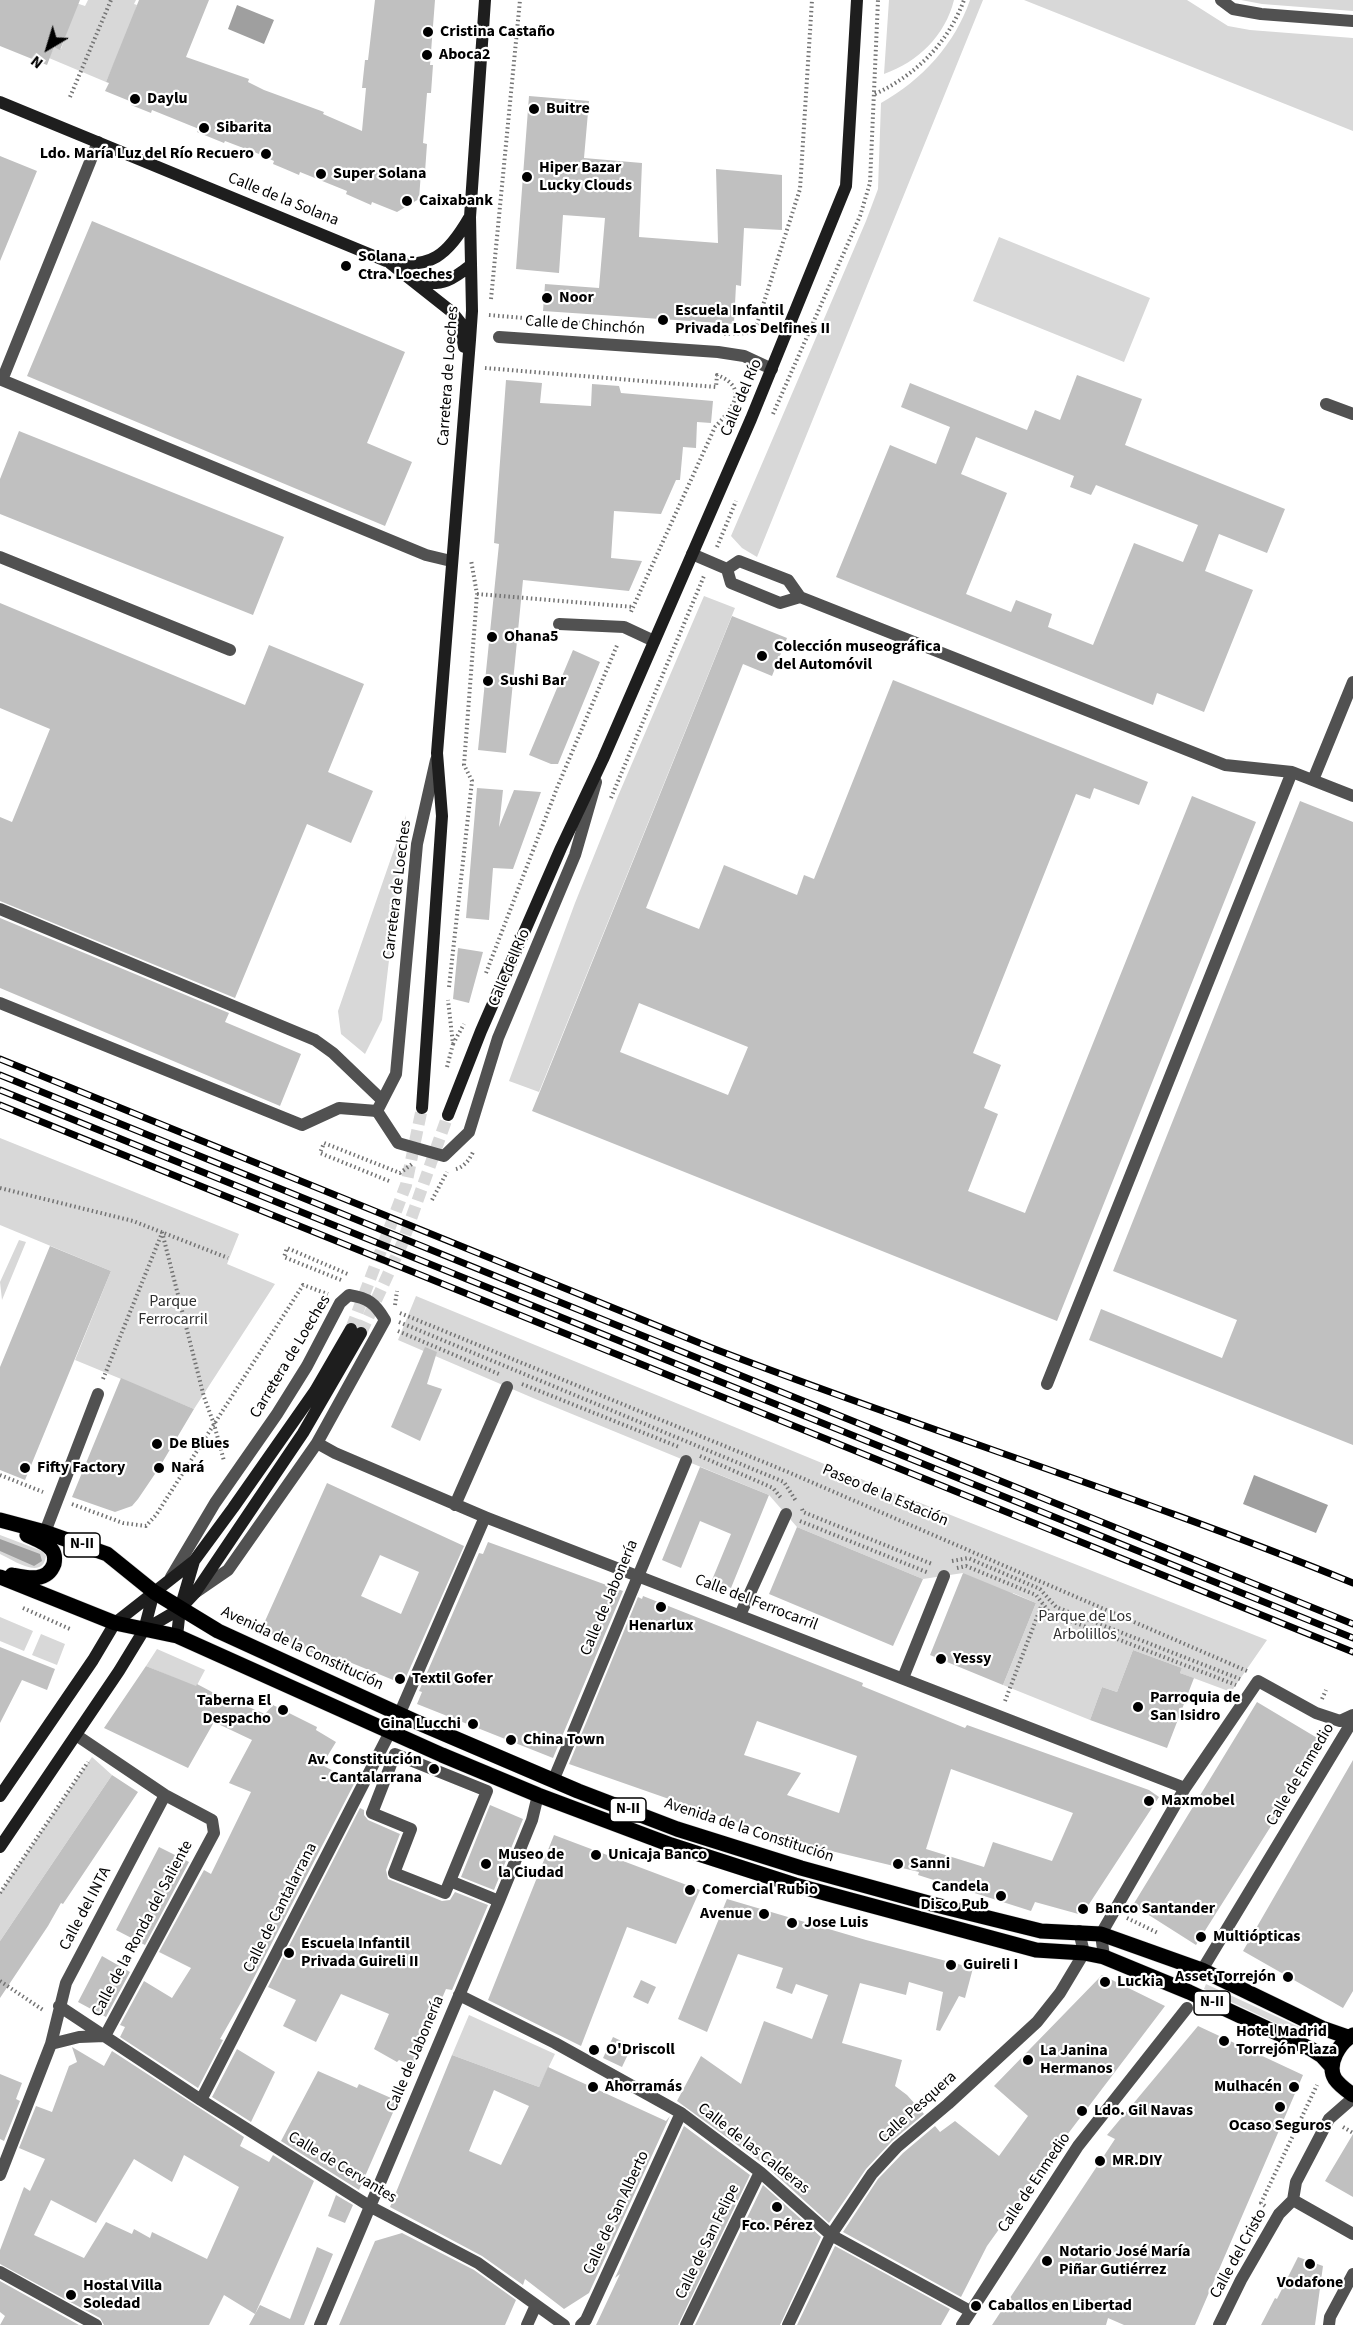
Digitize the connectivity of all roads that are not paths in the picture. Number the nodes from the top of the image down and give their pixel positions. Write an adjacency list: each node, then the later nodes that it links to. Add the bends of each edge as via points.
1 (485, 0): 7 (street, Carretera de Loeches)
2 (857, 0): 12 (street, Calle del Río, via 846,186)
3 (1221, 0): 4 (street, via 1233,9 1261,14)
4 (1353, 21)
5 (0, 102): 6 (street, Calle de la Solana)
6 (98, 142): 8 (street, Calle de la Solana); 18 (street, via 2,380 426,555)
7 (470, 217): 8 (street, via 445,251 433,259 405,265); 9 (street, Carretera de Loeches)
8 (386, 261): 10 (street)
9 (471, 265): 10 (street, via 441,284); 13 (street, Carretera de Loeches, via 472,311)
10 (415, 281): 13 (street, via 460,322)
11 (499, 337): 12 (street, Calle de Chinchón, via 718,352 744,356)
12 (772, 369): 16 (street, Calle del Río)
13 (466, 376): 18 (street, Carretera de Loeches)
14 (1326, 404): 15 (street)
15 (1353, 414)
16 (692, 554): 19 (street); 22 (street, Calle del Río)
17 (0, 557): 23 (street)
18 (451, 561): 25 (street, Carretera de Loeches)
19 (727, 569): 20 (street, via 739,561 789,580); 20 (street, via 731,583 780,603)
20 (800, 597): 27 (street, via 1226,765)
21 (559, 624): 22 (street, via 624,627)
22 (654, 641): 26 (street, Calle del Río)
23 (230, 650)
24 (1353, 682): 28 (street)
25 (437, 753): 32 (street, Carretera de Loeches, via 417,844 396,1074); 33 (street, Carretera de Loeches, via 442,816)
26 (603, 759): 32 (street, Calle del Río, via 575,855 498,1038 469,1132 444,1156 418,1150 398,1143); 34 (street, Calle del Río, via 556,858)
27 (1292, 772): 28 (street); 35 (street)
28 (1313, 780): 29 (street)
29 (1353, 796)
30 (0, 909): 32 (street, via 315,1040 333,1053)
31 (0, 1003): 32 (street, via 302,1125 339,1108)
32 (380, 1106)
33 (422, 1108)
34 (448, 1115)
35 (1047, 1384)
36 (507, 1387): 40 (street)
37 (98, 1394): 44 (street)
38 (317, 1443): 40 (street, Calle del Ferrocarril); 49 (street, Carretera de Loeches, via 385,1320 366,1298 349,1295 340,1303 307,1366 215,1503); 51 (street, Carretera de Loeches, via 228,1570)
39 (688, 1456): 48 (street, Calle de Jabonería)
40 (454, 1504): 41 (street, Calle del Ferrocarril)
41 (485, 1517): 48 (street, Calle del Ferrocarril); 58 (street)
42 (791, 1517): 53 (street)
43 (0, 1521): 44 (main road, Avenida de la Constitución / N-II); 47 (main road, N-II, via 43,1542 55,1558 48,1574 39,1578)
44 (45, 1532): 50 (main road, Avenida de la Constitución / N-II, via 107,1554)
45 (194, 1561): 49 (street, Carretera de Loeches); 51 (street, Carretera de Loeches, via 356,1331 303,1433); 52 (street, Carretera de Loeches)
46 (943, 1572): 57 (street)
47 (0, 1574): 54 (main road, N-II)
48 (638, 1575): 53 (street, Calle del Ferrocarril); 63 (street, Calle de Jabonería)
49 (171, 1577): 50 (street, Carretera de Loeches)
50 (154, 1592): 52 (main road, Avenida de la Constitución / N-II); 54 (street, Carretera de Loeches); 55 (street)
51 (195, 1593): 52 (street, Carretera de Loeches)
52 (180, 1609): 55 (street, Carretera de Loeches); 56 (street, Carretera de Loeches); 58 (main road, Avenida de la Constitución / N-II, via 218,1631)
53 (740, 1615): 57 (street, Calle del Ferrocarril)
54 (115, 1623): 55 (main road, N-II); 67 (street)
55 (144, 1630): 56 (main road, N-II); 62 (street)
56 (177, 1636): 61 (main road, N-II)
57 (903, 1678): 64 (street, Calle del Ferrocarril)
58 (399, 1715): 63 (main road, Avenida de la Constitución / N-II)
59 (1353, 1715): 64 (street, via 1340,1721 1254,1685)
60 (1353, 1720): 75 (street, Calle de Enmedio)
61 (390, 1732): 66 (main road, N-II); 84 (street, Calle de Cantalarrana)
62 (76, 1735): 65 (street, Calle de la Ronda del Saliente); 68 (street)
63 (553, 1781): 71 (main road, Avenida de la Constitución / N-II, via 677,1828 812,1871 1041,1931)
64 (1185, 1788): 72 (street)
65 (165, 1795): 77 (street, Calle del INTA, via 66,1983); 79 (street, Calle de la Ronda del Saliente, via 212,1820 214,1833)
66 (538, 1795): 70 (street, Calle de Jabonería, via 532,1820); 73 (main road, N-II, via 795,1885 1036,1950)
67 (0, 1796)
68 (0, 1847)
69 (450, 1881): 69 (street, via 487,1791 395,1754 372,1813 411,1829 394,1873 445,1893); 70 (street)
70 (499, 1901): 76 (street, Calle de Jabonería)
71 (1079, 1931): 72 (main road, Avenida de la Constitución / N-II); 73 (street)
72 (1101, 1934): 74 (street); 75 (main road, Avenida de la Constitución / N-II)
73 (1084, 1953): 74 (main road, N-II); 91 (street, Calle Pesquera, via 1037,2022 897,2147 872,2174)
74 (1104, 1957): 82 (main road, N-II, via 1311,2049)
75 (1202, 1970): 80 (main road, Avenida de la Constitución / N-II, via 1322,2028)
76 (459, 1995): 85 (street, Calle de las Calderas); 89 (street, Calle de Jabonería)
77 (59, 2006): 79 (street, Calle de la Ronda del Saliente); 81 (street, Calle del INTA)
78 (1187, 2008): 95 (street, Calle de Enmedio, via 1078,2146)
79 (105, 2036): 81 (street, Calle de la Ronda del Saliente); 84 (street, Calle de Cervantes)
80 (1351, 2036): 82 (main road, N-II, via 1340,2046)
81 (51, 2044): 87 (street)
82 (1332, 2067): 83 (main road, N-II, via 1334,2078)
83 (1353, 2096): 88 (street, via 1329,2119 1296,2182)
84 (201, 2100): 89 (street, Calle de Cervantes)
85 (681, 2113): 86 (street, Calle de las Calderas); 101 (street, Calle de San Alberto)
86 (760, 2172): 91 (street, Calle de las Calderas); 102 (street, Calle de San Felipe)
87 (0, 2175)
88 (1293, 2200): 90 (street); 105 (street, Calle del Cristo, via 1278,2214)
89 (371, 2207): 94 (street, Calle de Cervantes, via 478,2263); 98 (street, Calle de Jabonería)
90 (1353, 2234)
91 (831, 2235): 95 (street, Calle de las Calderas); 103 (street, Calle Pesquera)
92 (0, 2272): 97 (street)
93 (1353, 2274): 96 (street)
94 (536, 2305): 99 (street); 100 (street, Calle de Cervantes)
95 (970, 2311): 104 (street, Calle de Enmedio)
96 (1329, 2321): 106 (street)
97 (96, 2325)
98 (320, 2325)
99 (526, 2325)
100 (564, 2325)
101 (581, 2325)
102 (686, 2325)
103 (788, 2325)
104 (962, 2325)
105 (1219, 2325)
106 (1342, 2325)

